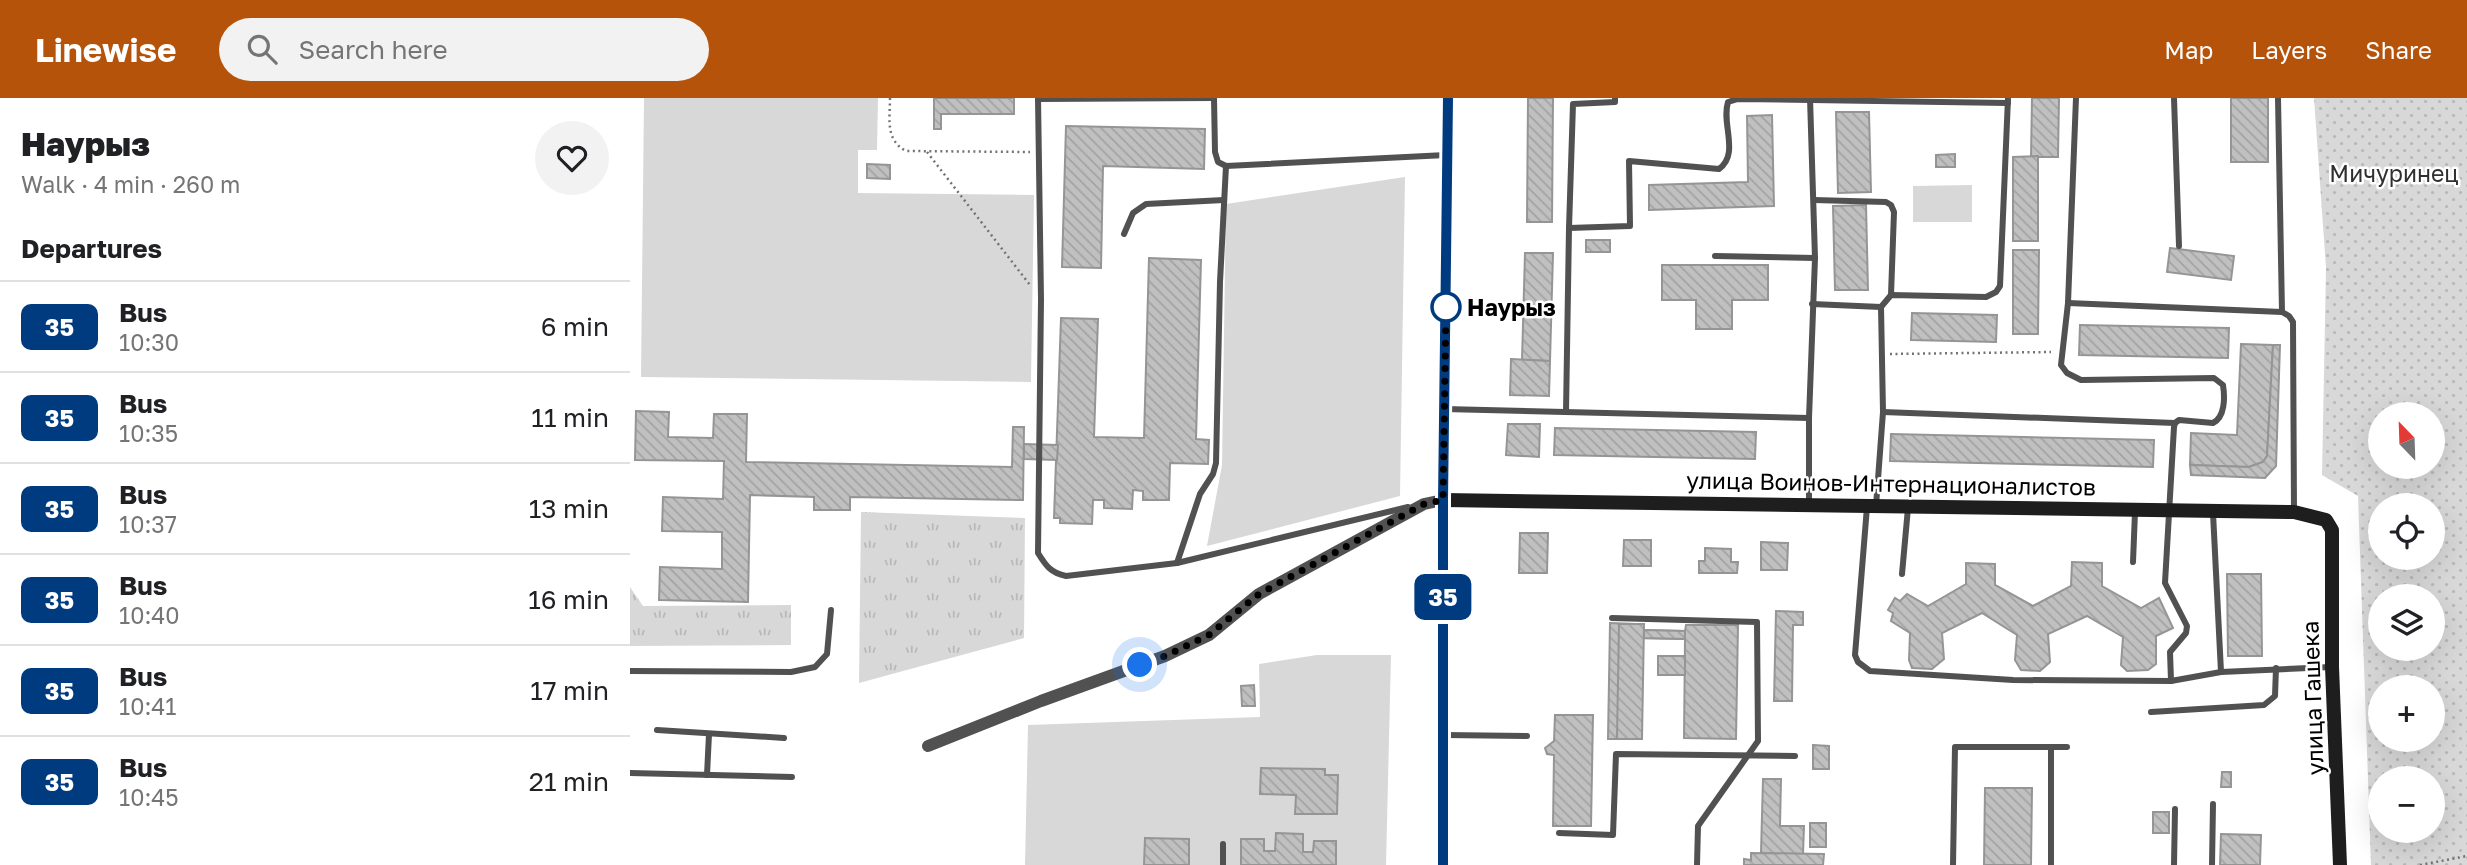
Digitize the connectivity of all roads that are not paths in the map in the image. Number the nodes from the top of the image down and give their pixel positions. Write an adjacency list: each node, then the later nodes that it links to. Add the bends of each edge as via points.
1 (1214, 98): 7 (lane); 11 (lane, via 1215,152)
2 (1448, 98): 10 (main road)
3 (1615, 98): 14 (lane, via 1615,103 1573,104)
4 (2076, 98): 20 (lane)
5 (2174, 98): 16 (lane)
6 (2278, 98): 23 (lane)
7 (1038, 99): 40 (lane, via 1038,553 1047,568 1066,576)
8 (1810, 99): 9 (lane); 13 (lane); 14 (lane, via 1728,102 1730,158 1719,169 1629,161 1630,226)
9 (2008, 101): 19 (lane, via 2000,286 1986,297)
10 (1446, 155): 11 (lane); 24 (main road)
11 (1226, 166): 12 (lane)
12 (1224, 200): 15 (lane, via 1146,204 1133,214); 40 (lane, via 1216,463 1200,494)
13 (1814, 200): 18 (lane); 19 (lane, via 1891,205)
14 (1569, 228): 25 (lane)
15 (1124, 234)
16 (2179, 246)
17 (1715, 256): 18 (lane)
18 (1815, 258): 21 (lane)
19 (1891, 295): 22 (lane)
20 (2068, 303): 23 (lane); 28 (lane, via 2061,365 2067,373 2081,380 2214,379 2223,385 2218,421)
21 (1812, 304): 22 (lane); 27 (lane)
22 (1881, 307): 26 (lane)
23 (2281, 312): 37 (lane, via 2293,322)
24 (1444, 409): 25 (lane); 29 (main road)
25 (1566, 412): 27 (lane)
26 (1883, 412): 28 (lane); 32 (lane)
27 (1809, 418): 31 (lane)
28 (2175, 423): 35 (lane)
29 (1443, 500): 30 (street); 31 (main road, улица Воинов-Интернационалистов); 52 (main road)
30 (1424, 504): 40 (lane); 55 (street, via 1259,594 1209,635)
31 (1809, 505): 32 (main road, улица Воинов-Интернационалистов)
32 (1872, 506): 33 (main road, улица Воинов-Интернационалистов); 48 (lane, via 1855,655 1863,667 2013,680)
33 (1908, 506): 34 (main road, улица Воинов-Интернационалистов); 41 (lane)
34 (2135, 510): 35 (main road, улица Воинов-Интернационалистов); 39 (lane)
35 (2170, 510): 36 (main road, улица Воинов-Интернационалистов); 48 (lane, via 2165,583 2187,626 2170,652)
36 (2213, 511): 37 (main road, улица Воинов-Интернационалистов); 47 (lane)
37 (2294, 512): 38 (main road, улица Воинов-Интернационалистов, via 2326,520)
38 (2332, 530): 44 (main road, улица Гашека)
39 (2133, 562)
40 (1177, 563)
41 (1902, 574)
42 (831, 610): 46 (lane, via 827,654 815,667 791,672)
43 (1612, 618): 58 (lane, via 1757,622 1758,741)
44 (2332, 667): 45 (lane); 74 (main road, улица Гашека)
45 (2276, 668): 47 (lane); 49 (lane, via 2275,696 2264,705)
46 (630, 671)
47 (2221, 672): 48 (lane)
48 (2171, 681)
49 (2151, 712)
50 (657, 730): 51 (lane)
51 (709, 734): 54 (lane); 61 (lane)
52 (1442, 735): 53 (lane); 68 (main road)
53 (1527, 736)
54 (784, 738)
55 (928, 746)
56 (2051, 747): 57 (lane); 70 (lane, via 1955,747); 71 (lane)
57 (2067, 747)
58 (1748, 756): 59 (lane); 65 (lane, via 1616,754 1614,835); 69 (lane, via 1698,826)
59 (1795, 756)
60 (630, 773): 61 (lane)
61 (707, 775): 62 (lane)
62 (792, 777)
63 (2213, 804): 73 (lane)
64 (2175, 809): 72 (lane)
65 (1559, 833)
66 (1223, 844): 67 (lane)
67 (1223, 865)
68 (1443, 865)
69 (1698, 865)
70 (1953, 865)
71 (2050, 865)
72 (2174, 865)
73 (2212, 865)
74 (2340, 865)

